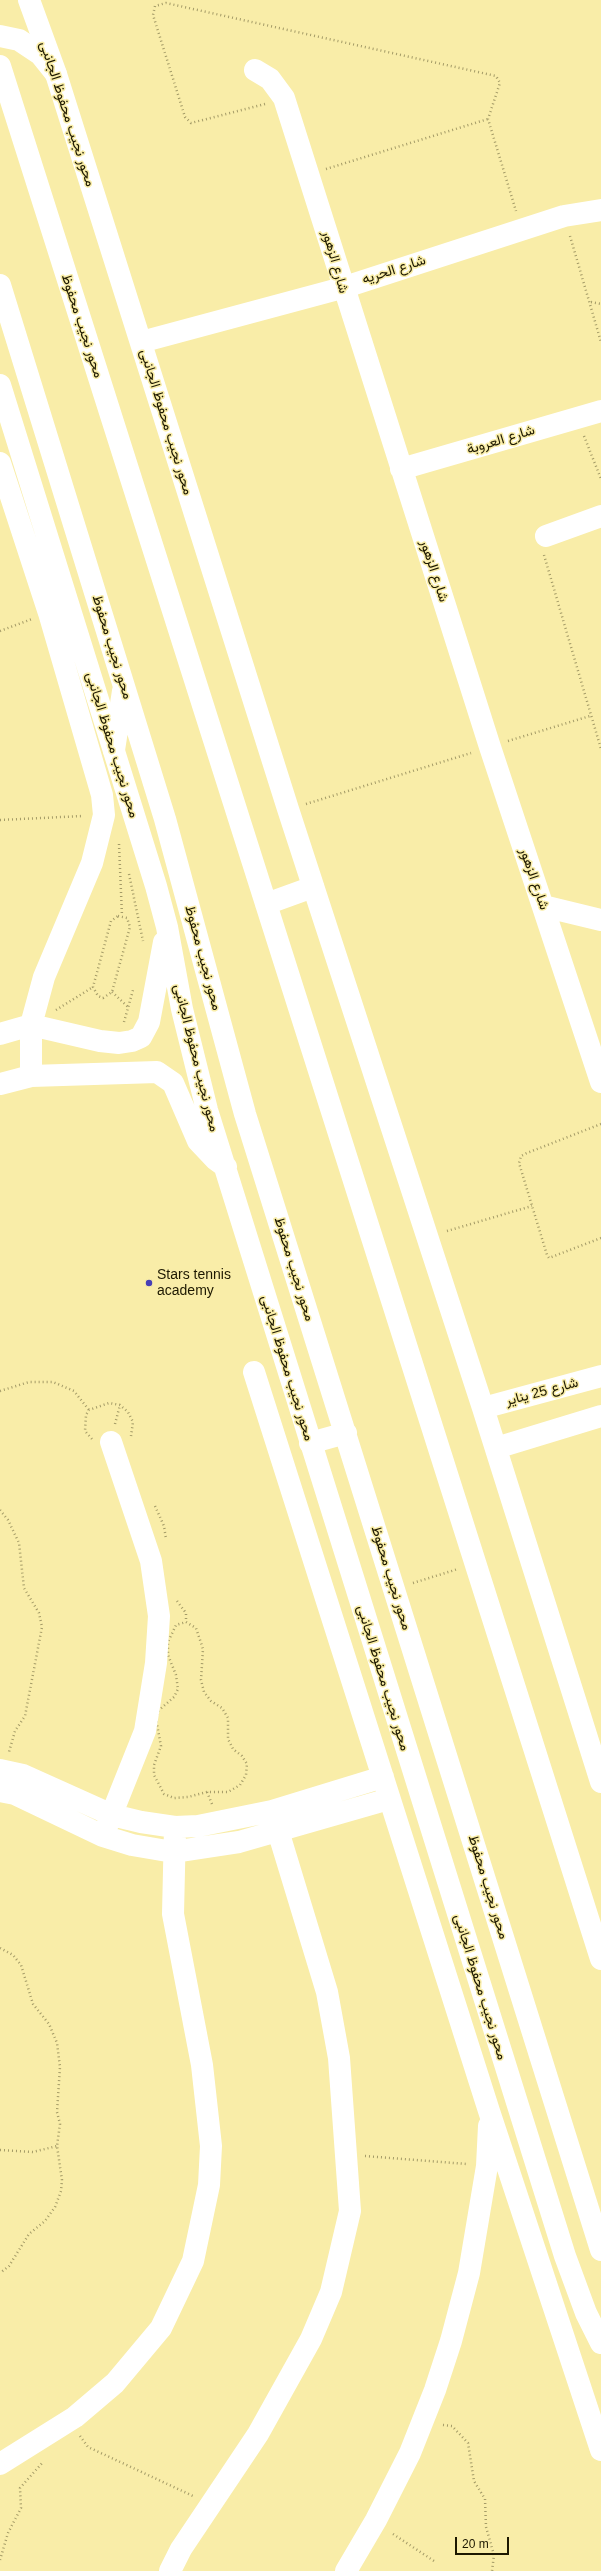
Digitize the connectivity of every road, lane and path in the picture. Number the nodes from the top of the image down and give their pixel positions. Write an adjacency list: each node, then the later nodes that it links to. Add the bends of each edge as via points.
1 (29, 0): 5 (street, محور نجيب محفوظ الجانبى)
2 (0, 36): 5 (street, via 19,40 40,54)
3 (0, 66): 39 (street, محور نجيب محفوظ)
4 (255, 70): 6 (street, شارع الزهور, via 270,79)
5 (56, 74): 16 (street, محور نجيب محفوظ الجانبى)
6 (284, 98): 7 (path, via 190,123 153,15 155,6 166,3 496,76 500,83); 8 (street, شارع الزهور)
7 (488, 119): 8 (path); 11 (path)
8 (310, 174): 13 (street, شارع الزهور)
9 (601, 210): 10 (street, شارع الحريه)
10 (564, 216): 11 (street, شارع الحريه); 14 (path)
11 (521, 229): 13 (street, شارع الحريه)
12 (0, 285): 28 (street, محور نجيب محفوظ)
13 (342, 288): 16 (street, شارع الحريه); 22 (street, شارع الزهور)
14 (591, 302): 15 (path); 17 (path)
15 (601, 304)
16 (141, 342): 33 (street, محور نجيب محفوظ الجانبى)
17 (601, 342)
18 (0, 385): 32 (street, محور نجيب محفوظ الجانبى)
19 (601, 411): 20 (street, شارع العروبة)
20 (577, 417): 22 (street, شارع العروبة); 23 (path)
21 (0, 463): 26 (street)
22 (401, 469): 30 (street, شارع الزهور)
23 (601, 479)
24 (601, 516): 25 (street)
25 (546, 536): 29 (path, via 541,545)
26 (49, 613): 27 (path); 34 (street, via 102,795)
27 (0, 631)
28 (124, 686): 32 (street); 66 (street, محور نجيب محفوظ, via 165,819 245,1114)
29 (590, 716): 30 (path); 31 (path)
30 (490, 747): 33 (path); 40 (street, شارع الزهور)
31 (601, 749)
32 (114, 750): 43 (street, محور نجيب محفوظ الجانبى)
33 (288, 809): 38 (street, محور نجيب محفوظ الجانبى)
34 (104, 815): 35 (path); 49 (street, via 92,863 44,977)
35 (0, 820)
36 (118, 836): 41 (path)
37 (128, 866): 44 (path)
38 (313, 886): 39 (street); 58 (street, محور نجيب محفوظ الجانبى)
39 (266, 904): 71 (street, محور نجيب محفوظ)
40 (543, 906): 42 (street); 53 (street, شارع الزهور)
41 (122, 916): 46 (path, via 111,921); 47 (path, via 126,918 130,927)
42 (601, 920)
43 (167, 928): 51 (street, via 149,1022 141,1037 132,1042); 56 (street, محور نجيب محفوظ الجانبى, via 193,1060)
44 (144, 943)
45 (134, 986): 48 (path)
46 (93, 987): 47 (path, via 98,996 103,998); 49 (path)
47 (112, 992): 48 (path)
48 (128, 1007): 51 (path)
49 (31, 1025): 50 (street); 51 (street); 52 (street)
50 (0, 1034)
51 (119, 1043)
52 (31, 1076): 54 (street); 56 (street, via 149,1071 164,1075 173,1083 198,1141)
53 (601, 1082)
54 (0, 1084)
55 (601, 1124): 57 (path, via 521,1156 519,1163)
56 (226, 1167): 68 (street, محور نجيب محفوظ الجانبى)
57 (532, 1206): 58 (path); 59 (path, via 549,1258)
58 (427, 1237): 63 (street, محور نجيب محفوظ الجانبى)
59 (601, 1238)
60 (254, 1372): 75 (street)
61 (601, 1376): 63 (street, شارع 25 يناير)
62 (0, 1391): 64 (path, via 29,1382 53,1382 74,1391)
63 (483, 1408): 69 (street, محور نجيب محفوظ الجانبى)
64 (89, 1410)
65 (601, 1416): 69 (street)
66 (346, 1433): 68 (street); 72 (street, محور نجيب محفوظ)
67 (112, 1442): 80 (street, via 151,1561 159,1616 156,1663 145,1731)
68 (310, 1443): 92 (street, محور نجيب محفوظ الجانبى, via 565,2256 586,2313)
69 (496, 1448): 76 (street, محور نجيب محفوظ الجانبى)
70 (0, 1510): 74 (path, via 19,1543 24,1588 39,1613 42,1627 25,1716 15,1731)
71 (476, 1563): 72 (path); 86 (street, محور نجيب محفوظ)
72 (394, 1589): 90 (street, محور نجيب محفوظ)
73 (198, 1633): 73 (path, via 203,1649 201,1680 204,1692 211,1701 222,1708 228,1718 228,1739 233,1749 247,1764 246,1775 240,1785 228,1792 207,1792 174,1798 164,1794 154,1775 154,1765 161,1746 156,1720 158,1711 174,1697 178,1689 168,1655 172,1629 186,1622)
74 (2, 1770): 80 (street, via 23,1776)
75 (383, 1777): 78 (street); 79 (street)
76 (601, 1782)
77 (0, 1791): 83 (street, via 15,1794)
78 (389, 1799): 82 (street); 87 (street)
79 (272, 1811): 81 (street, via 198,1826); 82 (street)
80 (112, 1815): 81 (street); 83 (street)
81 (175, 1827): 84 (street)
82 (278, 1832): 84 (street); 97 (street, via 327,1992 339,2058 350,2211 330,2292 311,2340 258,2434)
83 (103, 1836): 84 (street, via 132,1845)
84 (173, 1852): 96 (street, via 173,1914 202,2065 211,2146 209,2185 194,2261 161,2328 116,2383 75,2417)
85 (0, 1948): 88 (path, via 13,1955 21,1965 33,2004 50,2024 57,2043 60,2067 57,2112 60,2124)
86 (601, 1959)
87 (489, 2111): 95 (street); 101 (street, via 487,2166 469,2273 451,2341 410,2453 376,2520)
88 (57, 2146): 89 (path, via 33,2152); 91 (path, via 62,2180 55,2207 45,2221 29,2234 9,2266)
89 (0, 2150)
90 (601, 2250)
91 (0, 2273)
92 (601, 2343)
93 (443, 2425): 102 (path, via 452,2426 468,2443 474,2481 485,2499 486,2527 494,2555)
94 (76, 2432): 97 (path, via 88,2447)
95 (601, 2450)
96 (0, 2464)
97 (211, 2505): 100 (street, via 181,2549)
98 (393, 2534): 99 (path)
99 (434, 2561)
100 (170, 2571)
101 (346, 2571)
102 (492, 2571)

